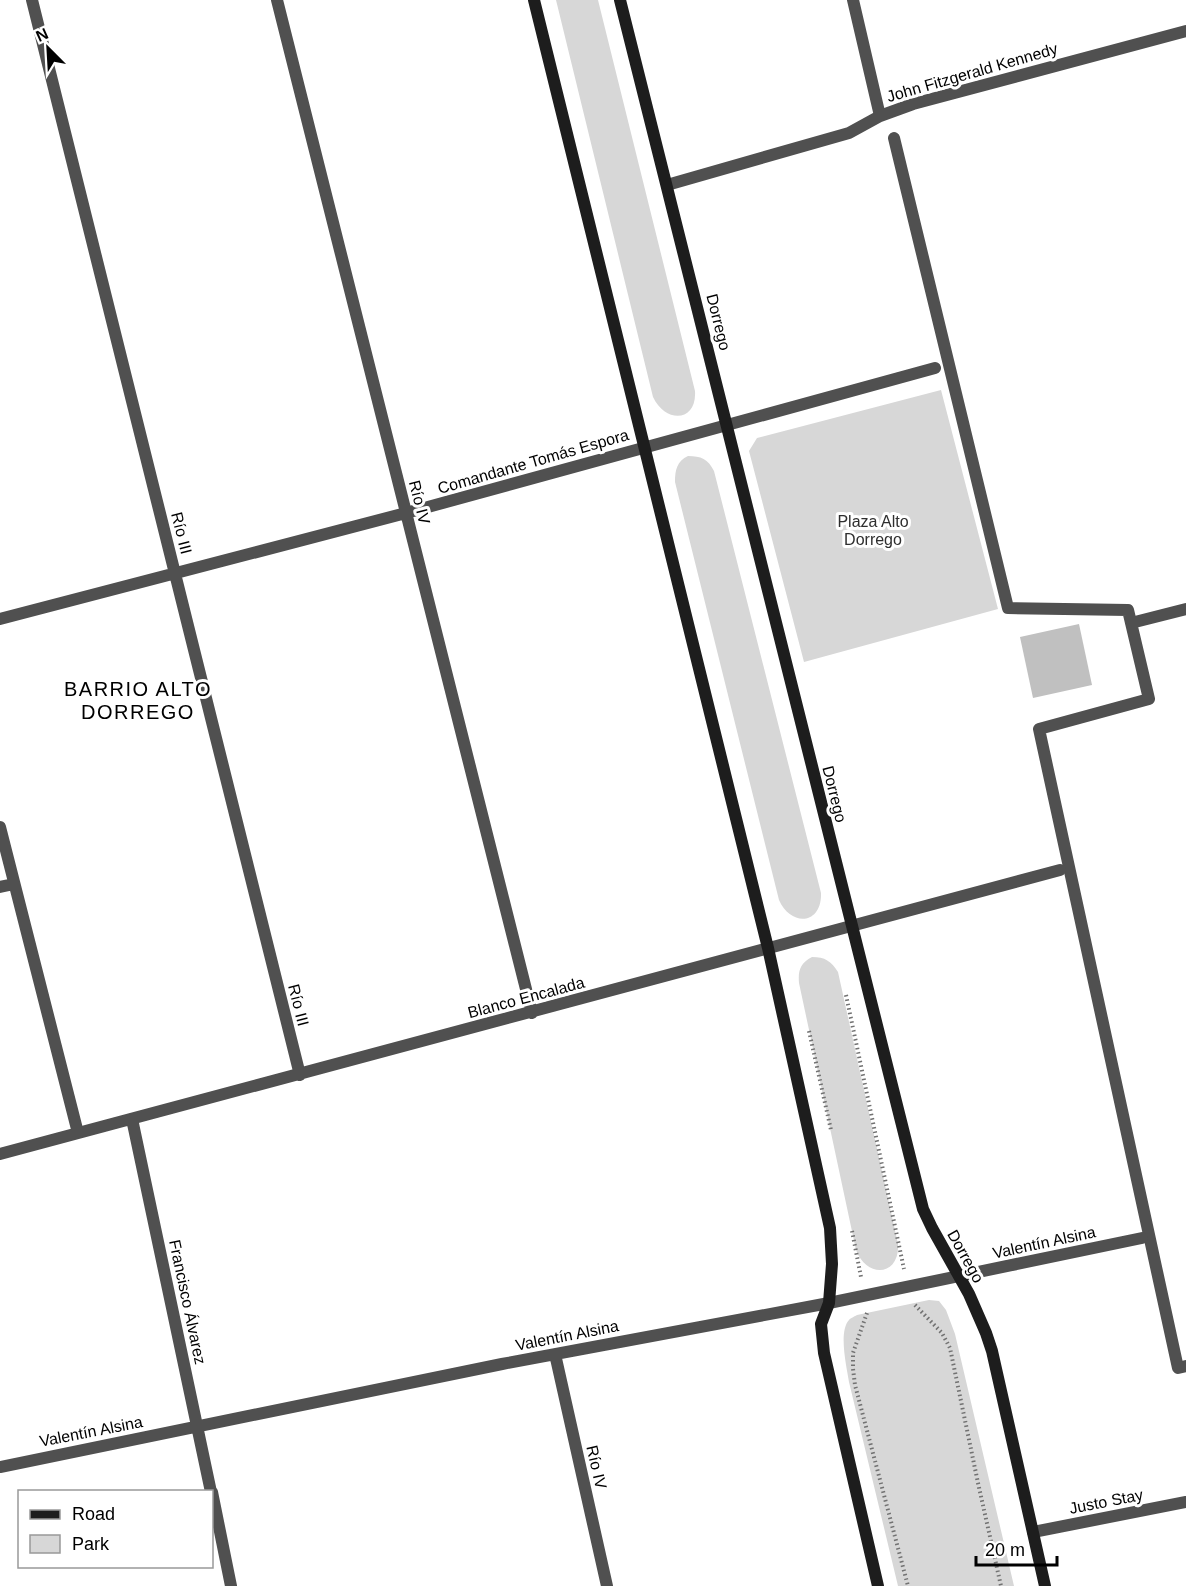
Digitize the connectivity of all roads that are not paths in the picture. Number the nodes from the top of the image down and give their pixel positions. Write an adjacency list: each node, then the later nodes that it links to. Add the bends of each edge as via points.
1 (32, 0): 14 (street, Río III)
2 (277, 0): 13 (street, Río IV)
3 (534, 0): 12 (main road)
4 (620, 0): 9 (main road, Dorrego)
5 (853, 0): 7 (street)
6 (1186, 31): 7 (street, John Fitzgerald Kennedy)
7 (880, 116): 9 (street, John Fitzgerald Kennedy, via 849,133)
8 (894, 138): 17 (street, via 1008,608 1128,610)
9 (667, 185): 11 (main road, Dorrego)
10 (935, 368): 11 (street, Comandante Tomás Espora)
11 (727, 424): 12 (street, Comandante Tomás Espora); 22 (main road, Dorrego)
12 (644, 447): 13 (street, Comandante Tomás Espora); 23 (main road)
13 (406, 513): 14 (street, Comandante Tomás Espora); 24 (street, Río IV)
14 (175, 574): 16 (street, Comandante Tomás Espora); 25 (street, Río III)
15 (1186, 609): 17 (street)
16 (0, 619)
17 (1131, 623): 33 (street, via 1149,699 1039,729 1178,1368)
18 (0, 827): 20 (street)
19 (1060, 870): 22 (street, Blanco Encalada)
20 (14, 884): 21 (street); 27 (street)
21 (0, 887)
22 (850, 925): 23 (street, Blanco Encalada); 30 (main road, Dorrego, via 923,1209)
23 (768, 948): 24 (street, Blanco Encalada); 31 (main road, via 830,1228)
24 (531, 1013): 25 (street, Blanco Encalada)
25 (300, 1075): 26 (street, Blanco Encalada)
26 (132, 1119): 27 (street, Blanco Encalada); 34 (street, Francisco Álvarez)
27 (78, 1133): 28 (street, Blanco Encalada)
28 (0, 1154)
29 (1142, 1238): 30 (street, Valentín Alsina)
30 (958, 1276): 31 (street, Valentín Alsina); 39 (main road, Dorrego, via 992,1351)
31 (829, 1303): 32 (street, Valentín Alsina); 42 (main road, via 821,1324 824,1353)
32 (555, 1354): 34 (street, Valentín Alsina); 41 (street, Río IV)
33 (1186, 1366)
34 (198, 1427): 35 (street, Valentín Alsina); 36 (street, Francisco Álvarez)
35 (0, 1467)
36 (211, 1490)
37 (213, 1501): 40 (street, Francisco Álvarez)
38 (1186, 1502): 39 (street, Justo Stay)
39 (1033, 1532): 43 (main road, Dorrego)
40 (231, 1586)
41 (607, 1586)
42 (878, 1586)
43 (1046, 1586)

